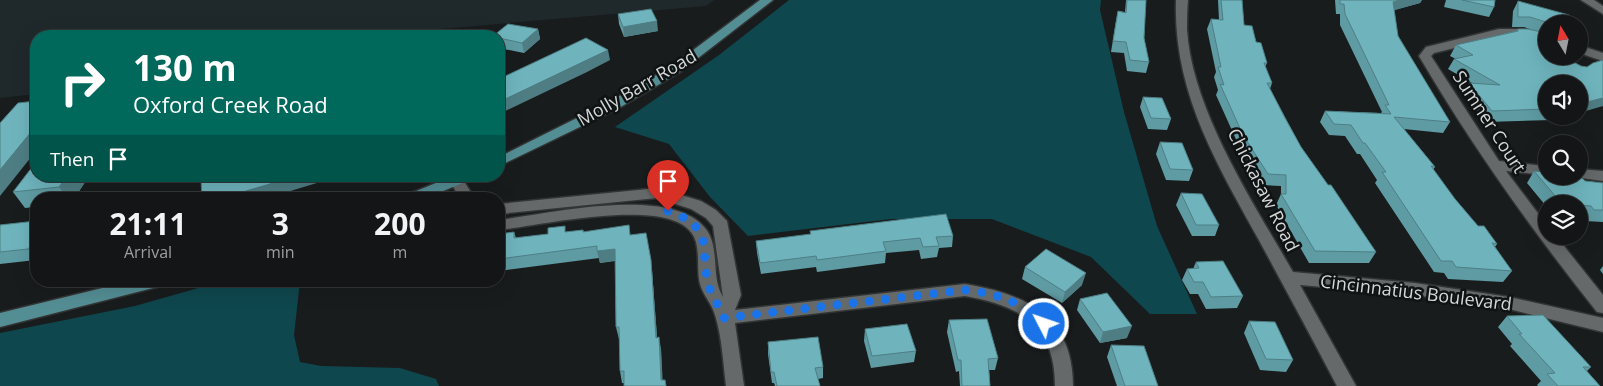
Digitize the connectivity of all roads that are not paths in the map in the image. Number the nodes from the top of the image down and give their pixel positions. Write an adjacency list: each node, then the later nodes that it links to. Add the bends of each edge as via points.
1 (767, 0): 8 (main road, Molly Barr Road, via 676,69 614,105)
2 (1182, 0): 17 (street, Chickasaw Road, via 1182,37 1191,80 1221,154)
3 (1587, 0): 4 (street)
4 (1603, 11)
5 (1538, 38): 9 (street, Sumner Court, via 1523,33 1499,33 1426,52 1425,56 1442,86)
6 (1588, 52): 7 (street)
7 (1603, 56)
8 (505, 159)
9 (1494, 165): 10 (street); 19 (street, Sumner Court)
10 (1538, 169)
11 (1588, 175): 12 (street)
12 (1603, 176)
13 (452, 182): 14 (main road)
14 (427, 192)
15 (505, 208): 20 (street, via 658,193 696,204 721,225 732,295)
16 (505, 224): 20 (street, via 643,208 686,217 699,230 705,246 709,286)
17 (1288, 278): 22 (street, Cincinnatius Boulevard, via 1415,289 1510,303); 25 (street, Chickasaw Road)
18 (133, 287): 21 (main road)
19 (1603, 308)
20 (724, 318): 23 (street); 24 (street, via 965,290 984,292 1032,311 1057,339 1066,371)
21 (0, 320)
22 (1603, 325)
23 (735, 386)
24 (1064, 386)
25 (1347, 386)

